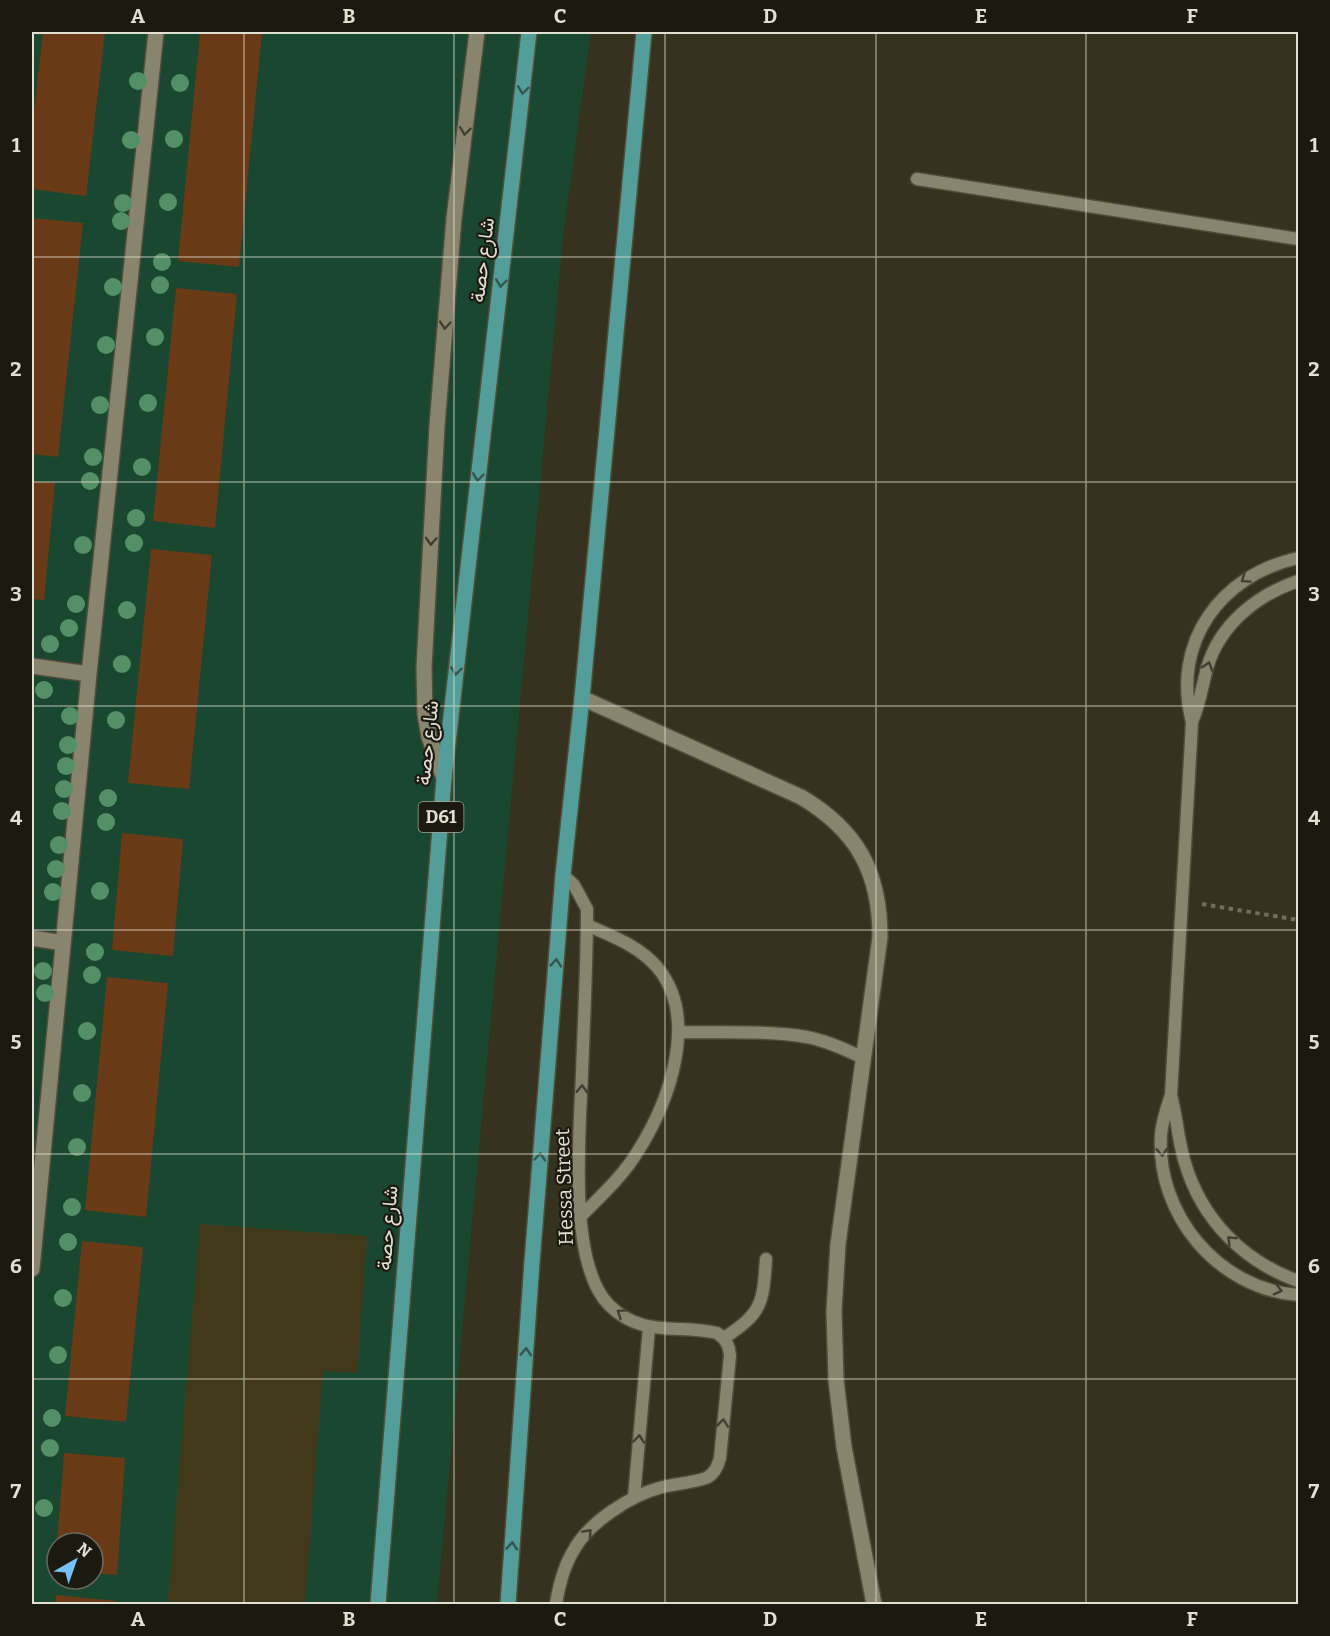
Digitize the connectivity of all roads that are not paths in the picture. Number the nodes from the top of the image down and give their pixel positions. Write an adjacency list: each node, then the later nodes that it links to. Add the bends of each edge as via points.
1 (156, 32): 11 (street)
2 (477, 32): 14 (street, one-way to 14, via 454,218 437,426 424,668 429,737)
3 (529, 32): 14 (main road, شارع حصة / D61, one-way to 14)
4 (654, 32): 5 (main road)
5 (644, 38): 12 (main road)
6 (917, 179): 7 (lane)
7 (1299, 239)
8 (1299, 558): 13 (lane, one-way to 13, via 1256,572 1221,599 1208,616 1191,653 1188,674)
9 (1299, 581): 13 (lane, one-way to 9, via 1210,660 1233,621 1264,596)
10 (32, 666): 11 (street)
11 (89, 674): 18 (street)
12 (582, 698): 15 (main road); 20 (street, via 801,797 838,824 854,842 874,883 880,919)
13 (1192, 722): 21 (lane)
14 (444, 778): 30 (main road, شارع حصة / D61)
15 (563, 875): 16 (lane, Hessa Street, via 582,896); 31 (main road, one-way to 15)
16 (587, 925): 19 (lane, via 633,947 657,967 672,995); 22 (lane, Hessa Street, one-way to 16)
17 (32, 938): 18 (street)
18 (63, 943): 24 (street)
19 (678, 1032): 20 (lane, via 807,1037); 22 (lane, via 670,1083 648,1134 620,1176)
20 (863, 1058): 33 (street, via 838,1244 834,1312 836,1380 844,1447)
21 (1171, 1095): 25 (lane, one-way to 21, via 1247,1255 1203,1206 1185,1162); 26 (lane, one-way to 26, via 1161,1134 1163,1168 1175,1210 1186,1228 1200,1246 1234,1273 1273,1290)
22 (581, 1216): 27 (lane, Hessa Street, one-way to 22, via 609,1305 596,1285 586,1255)
23 (766, 1259): 28 (lane, via 758,1308 746,1324)
24 (32, 1269)
25 (1299, 1281)
26 (1299, 1294)
27 (649, 1328): 28 (lane, Hessa Street, via 708,1331); 29 (lane, one-way to 27)
28 (724, 1338): 29 (lane, one-way to 28, via 675,1483 703,1479 715,1471 720,1458 730,1356)
29 (634, 1497): 32 (lane, one-way to 29, via 575,1547 591,1529)
30 (378, 1605)
31 (508, 1605)
32 (555, 1605)
33 (874, 1605)

